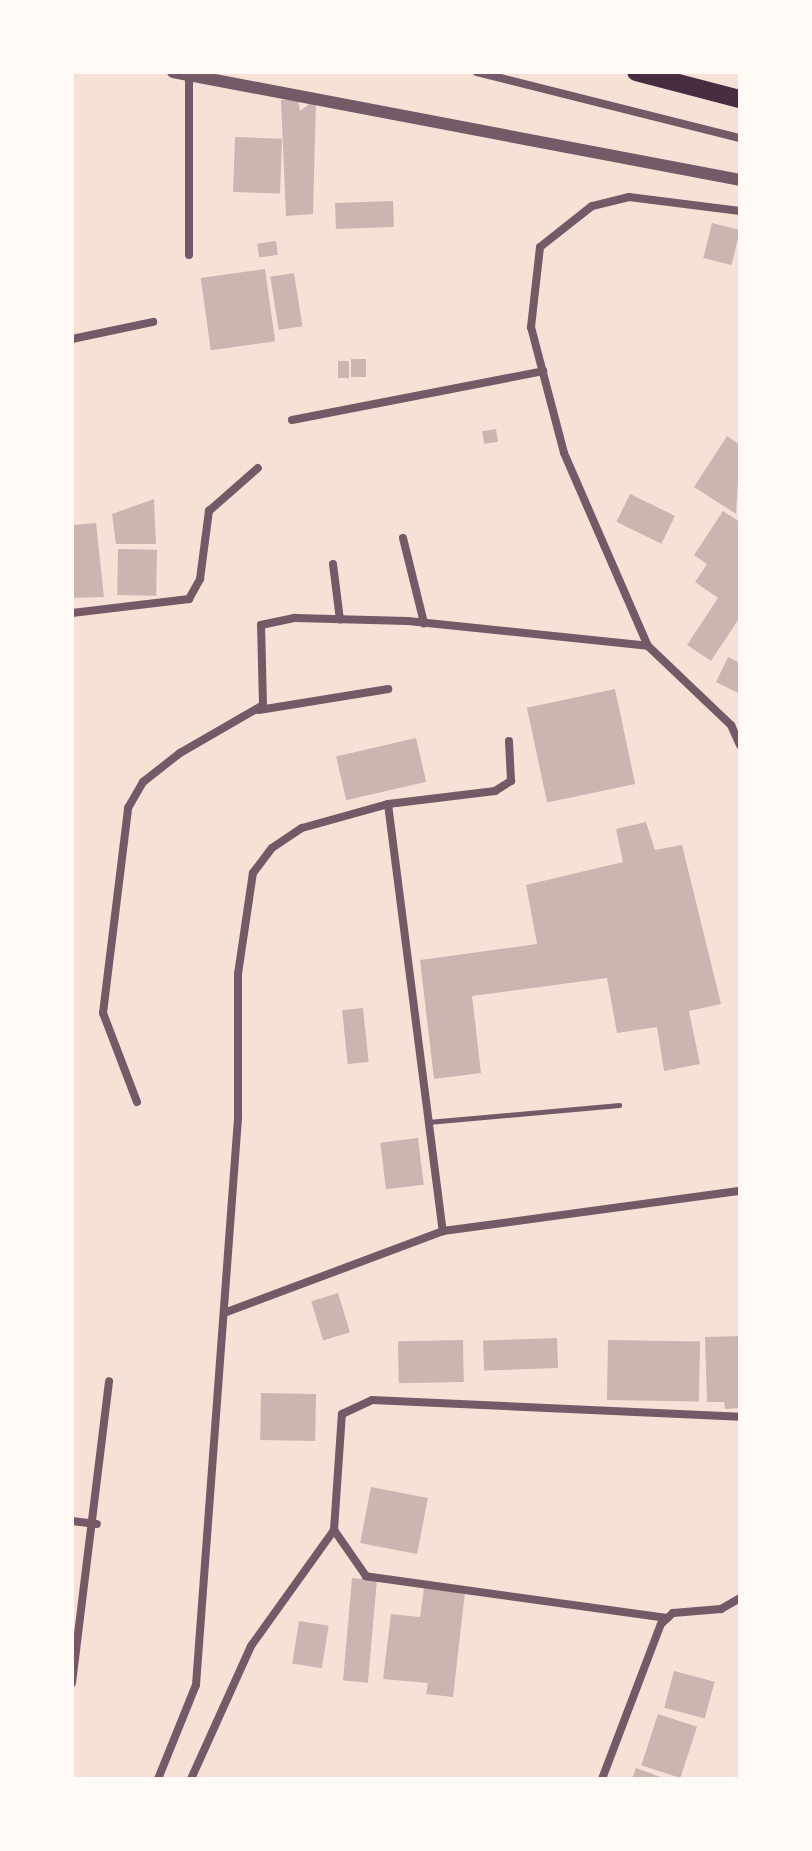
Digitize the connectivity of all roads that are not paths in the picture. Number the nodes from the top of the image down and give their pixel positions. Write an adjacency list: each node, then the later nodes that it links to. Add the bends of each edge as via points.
1 (173, 72): 4 (street)
2 (477, 72): 6 (street)
3 (638, 72): 5 (highway)
4 (189, 75): 7 (street); 9 (street)
5 (740, 99)
6 (740, 138)
7 (740, 180)
8 (740, 211): 12 (street, via 629,197 592,206 540,247 531,327)
9 (189, 255)
10 (153, 322): 11 (street)
11 (72, 339)
12 (543, 371): 13 (street); 20 (street, via 564,453)
13 (292, 420)
14 (258, 468): 17 (street, via 209,511 200,579 189,599)
15 (403, 538): 19 (street)
16 (333, 564): 18 (street)
17 (72, 613)
18 (340, 620): 19 (street); 22 (street, via 261,625 266,697)
19 (424, 623): 20 (street)
20 (648, 646): 23 (street)
21 (388, 689): 22 (street)
22 (259, 710): 27 (street, via 180,753 143,782 128,808 103,1013)
23 (735, 726): 25 (street)
24 (509, 741): 26 (street, via 511,781 495,791)
25 (740, 745)
26 (388, 804): 29 (street); 32 (street, via 302,828 265,854 253,873 238,974 238,1118)
27 (137, 1102)
28 (619, 1105): 29 (lane)
29 (427, 1122): 31 (street)
30 (740, 1191): 31 (street)
31 (443, 1231): 32 (street)
32 (224, 1313): 41 (street, via 196,1685)
33 (109, 1381): 36 (street)
34 (740, 1417): 37 (street, via 361,1402 339,1424)
35 (72, 1521): 36 (street)
36 (97, 1524): 40 (street)
37 (334, 1530): 39 (street, via 366,1576); 42 (street, via 251,1646)
38 (740, 1598): 39 (street)
39 (667, 1618): 43 (street)
40 (72, 1683)
41 (158, 1779)
42 (191, 1779)
43 (602, 1779)

